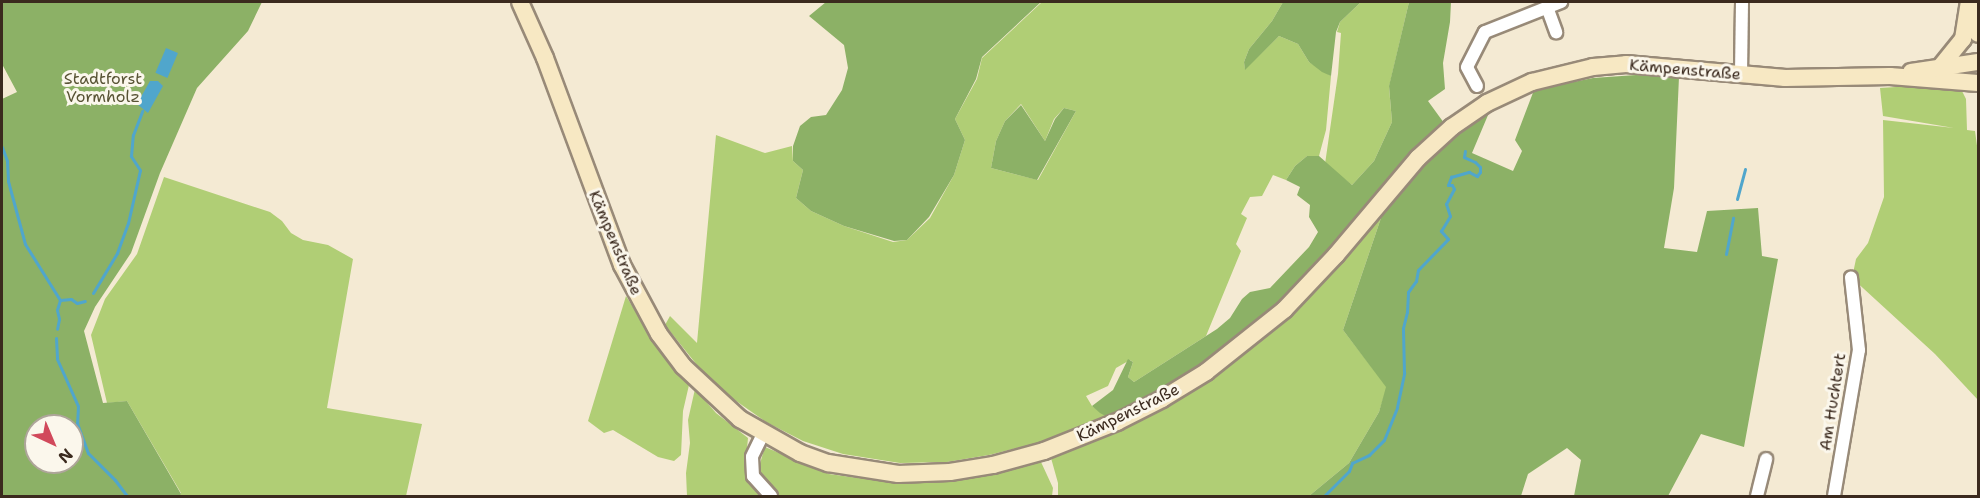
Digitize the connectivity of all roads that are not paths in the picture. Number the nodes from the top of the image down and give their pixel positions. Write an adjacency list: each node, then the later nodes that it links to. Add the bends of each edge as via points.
1 (520, 2): 16 (street, Kämpenstraße, via 545,58 604,223 640,302 659,334 694,378)
2 (1561, 2): 6 (street)
3 (1742, 2): 11 (street)
4 (1969, 2): 10 (street, via 1963,39)
5 (1975, 2): 8 (street)
6 (1546, 7): 7 (street); 14 (street, via 1485,32 1467,66)
7 (1556, 32)
8 (1978, 34)
9 (1978, 62): 10 (street, Kämpenstraße)
10 (1941, 66): 12 (street, Kämpenstraße)
11 (1741, 75): 12 (street, Kämpenstraße); 16 (street, Kämpenstraße, via 1651,65 1593,67 1532,82 1487,103 1452,127 1418,158 1317,276 1257,333 1162,399 1067,443 993,465 898,474 828,463)
12 (1890, 76): 13 (street, Kämpenstraße)
13 (1978, 83)
14 (1476, 86)
15 (1851, 277): 20 (street, Am Huchtert, via 1858,361)
16 (763, 434): 18 (street, via 752,457 753,476)
17 (1766, 459): 19 (street)
18 (771, 496)
19 (1757, 496)
20 (1834, 496)

